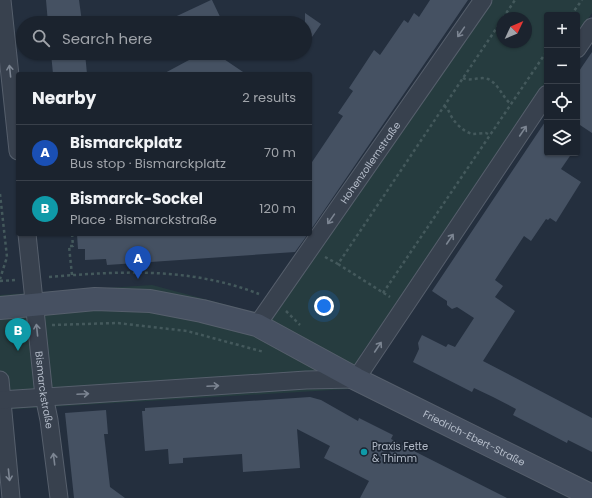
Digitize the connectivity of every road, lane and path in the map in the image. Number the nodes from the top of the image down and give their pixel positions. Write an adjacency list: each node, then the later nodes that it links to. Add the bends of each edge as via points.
1 (2, 0): 15 (street, one-way to 1)
2 (483, 0): 20 (street, Hohenzollernstraße, one-way to 20)
3 (515, 0): 5 (path)
4 (582, 0): 6 (path)
5 (507, 12)
6 (574, 12)
7 (592, 27): 9 (street)
8 (496, 29): 11 (path)
9 (578, 48)
10 (544, 55): 13 (path)
11 (463, 78): 13 (path, via 487,79 499,87 505,99); 14 (path)
12 (544, 98): 26 (street, one-way to 12)
13 (511, 104): 16 (path)
14 (444, 106): 16 (path, via 459,126 472,134 486,133); 21 (path)
15 (16, 132)
16 (490, 136): 24 (path)
17 (0, 194): 23 (path, via 7,256)
18 (27, 236): 25 (street, Bismarckstraße)
19 (72, 236): 22 (path, via 73,246 69,246)
20 (311, 248): 21 (path); 29 (street, Hohenzollernstraße)
21 (338, 264): 24 (path)
22 (72, 275)
23 (0, 279)
24 (383, 293): 26 (path)
25 (34, 304): 27 (street, Friedrich-Ebert-Straße); 28 (street, Bismarckstraße); 29 (street, Friedrich-Ebert-Straße, via 96,299 150,301 202,311)
26 (405, 307): 31 (street, one-way to 26)
27 (0, 308)
28 (37, 326): 30 (path, via 117,323 156,327 187,331 259,352); 33 (street, Bismarckstraße, one-way to 28)
29 (257, 326): 31 (street, Friedrich-Ebert-Straße)
30 (271, 353)
31 (356, 379): 33 (street, one-way to 31); 35 (street, Friedrich-Ebert-Straße)
32 (0, 380): 34 (street)
33 (44, 396): 34 (street); 37 (street, Bismarckstraße, one-way to 33)
34 (1, 400): 36 (street, one-way to 36)
35 (592, 496)
36 (11, 498)
37 (59, 498)

